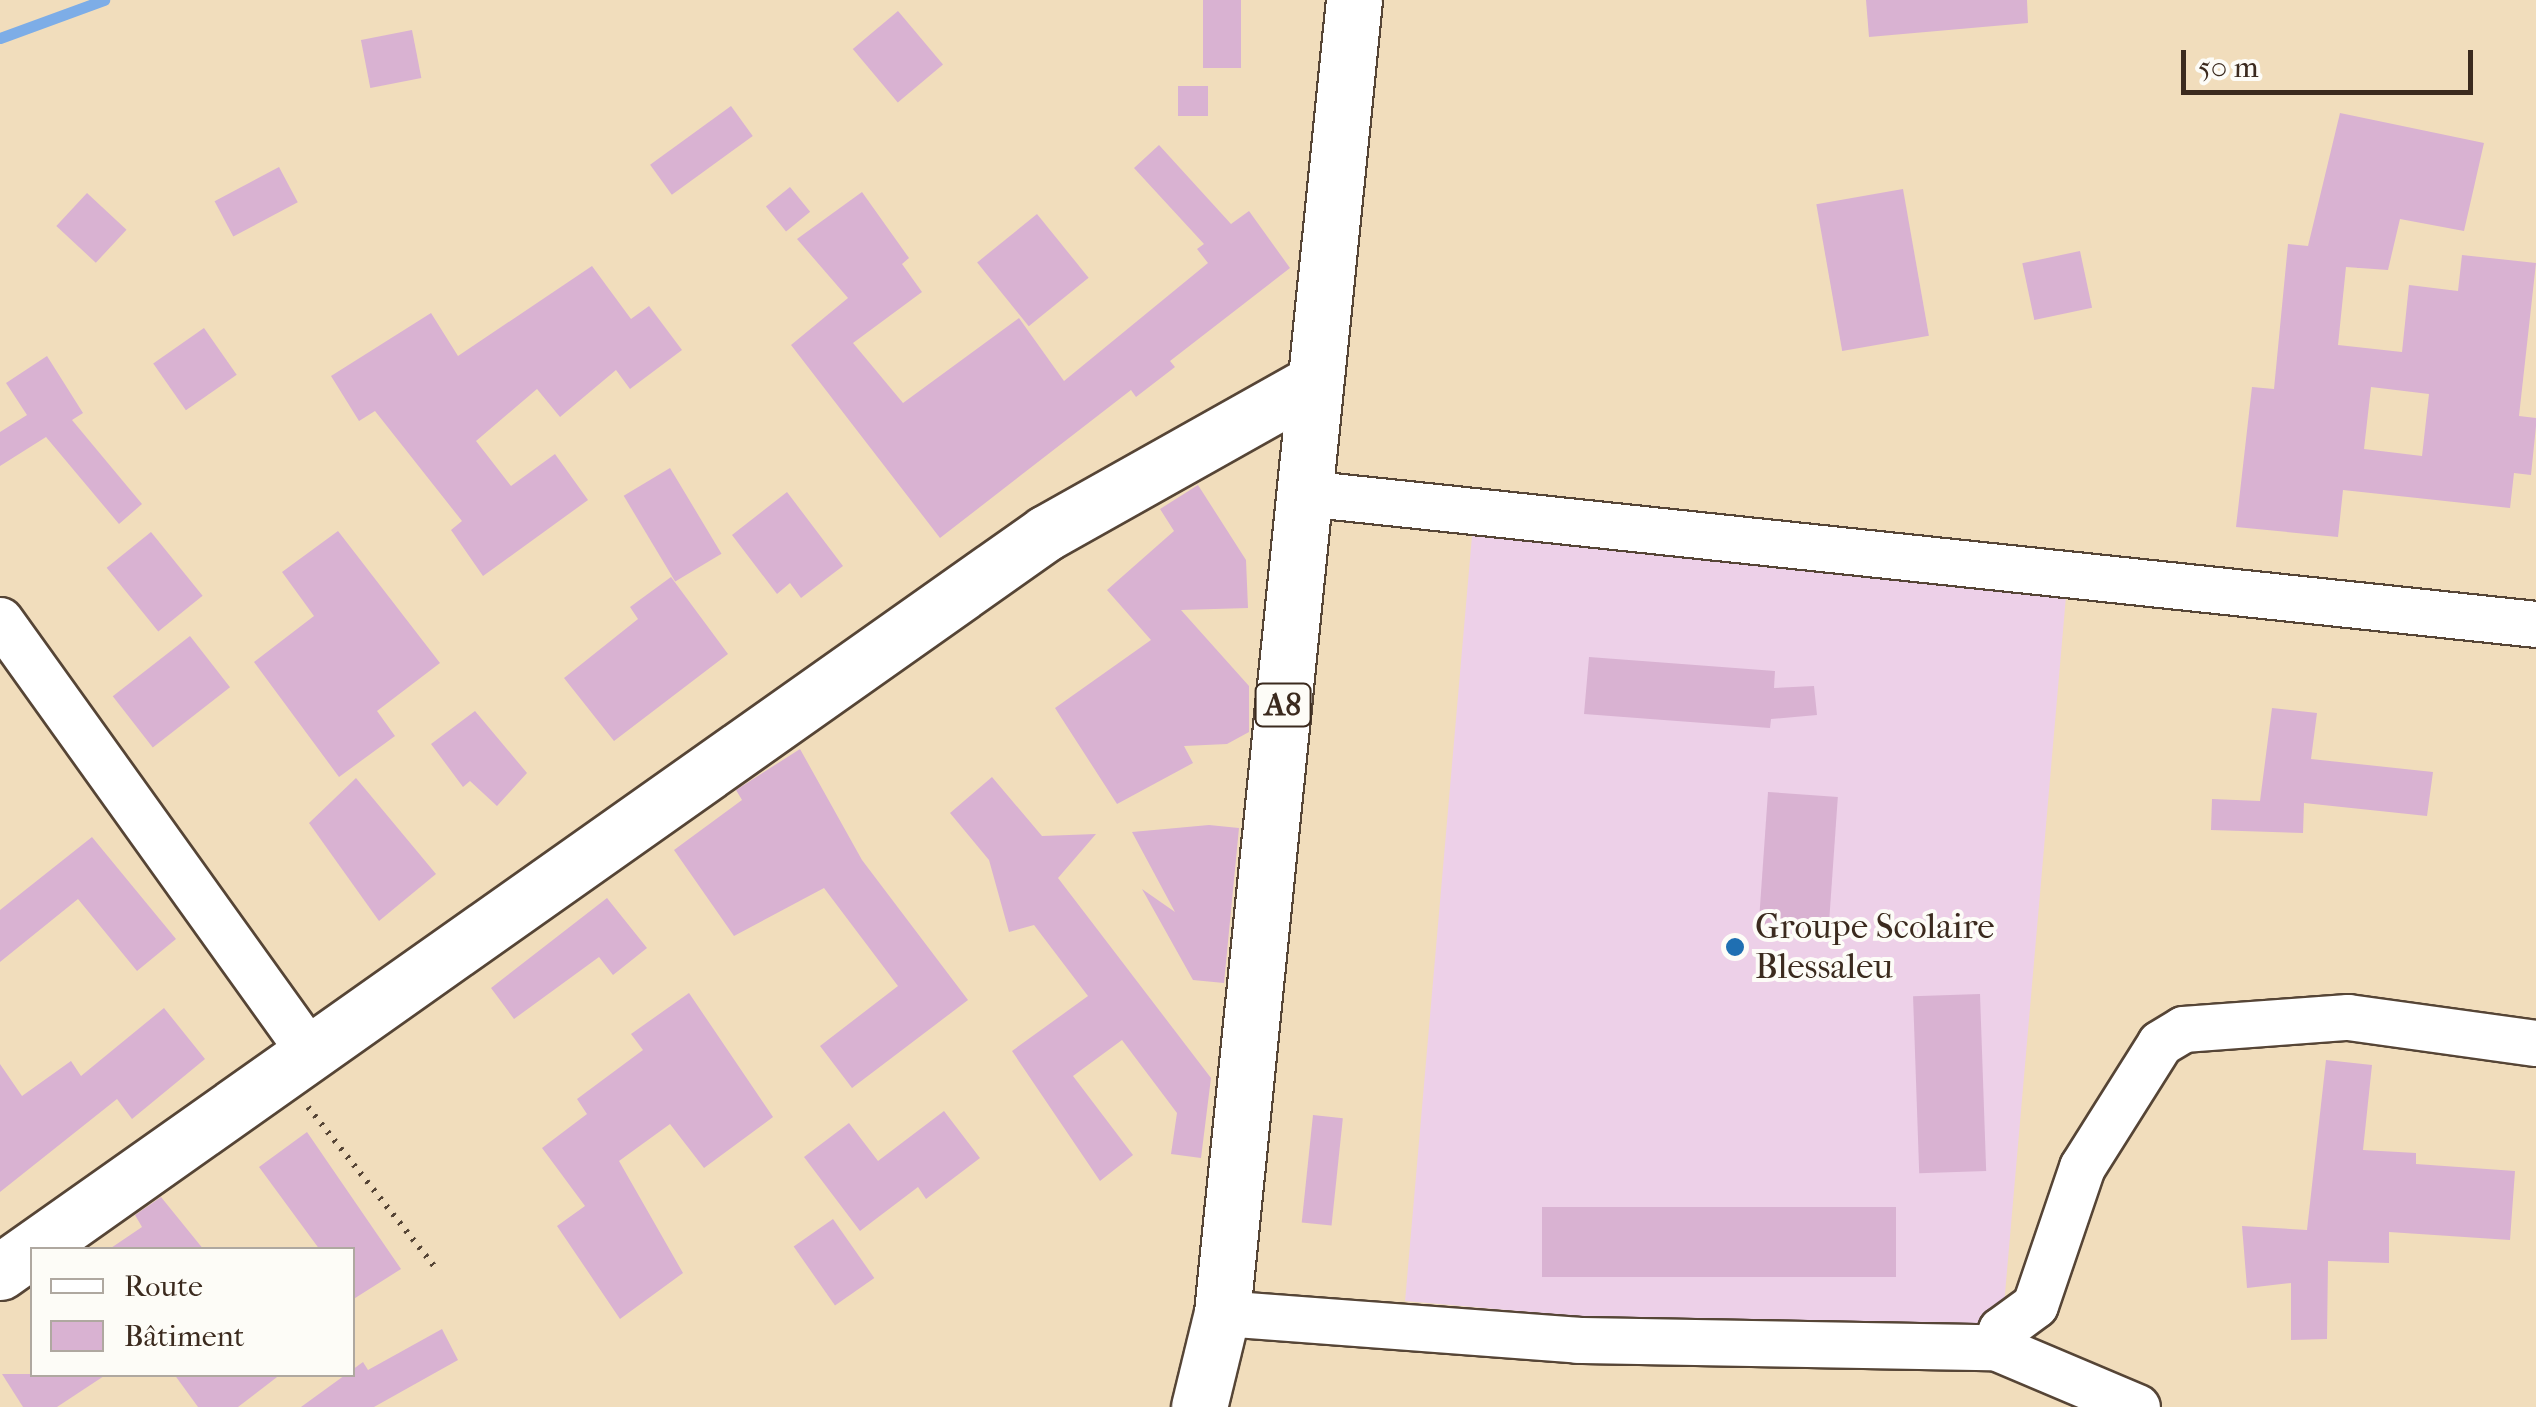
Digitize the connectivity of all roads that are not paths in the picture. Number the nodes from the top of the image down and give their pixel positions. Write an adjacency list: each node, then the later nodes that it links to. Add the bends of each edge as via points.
1 (1354, 0): 2 (street, A8)
2 (1314, 382): 3 (street, A8); 7 (street, via 1046,533)
3 (1304, 493): 5 (street); 11 (street, A8)
4 (0, 620): 7 (street)
5 (2536, 624)
6 (2536, 1043): 12 (street, via 2348,1017 2183,1030 2131,1078 2082,1168 2035,1304 2001,1330)
7 (296, 1064): 8 (street)
8 (36, 1247)
9 (30, 1251): 10 (street)
10 (0, 1272)
11 (1222, 1313): 12 (street, via 1577,1340); 13 (street, A8)
12 (1995, 1347): 14 (street)
13 (1199, 1407)
14 (2137, 1407)

